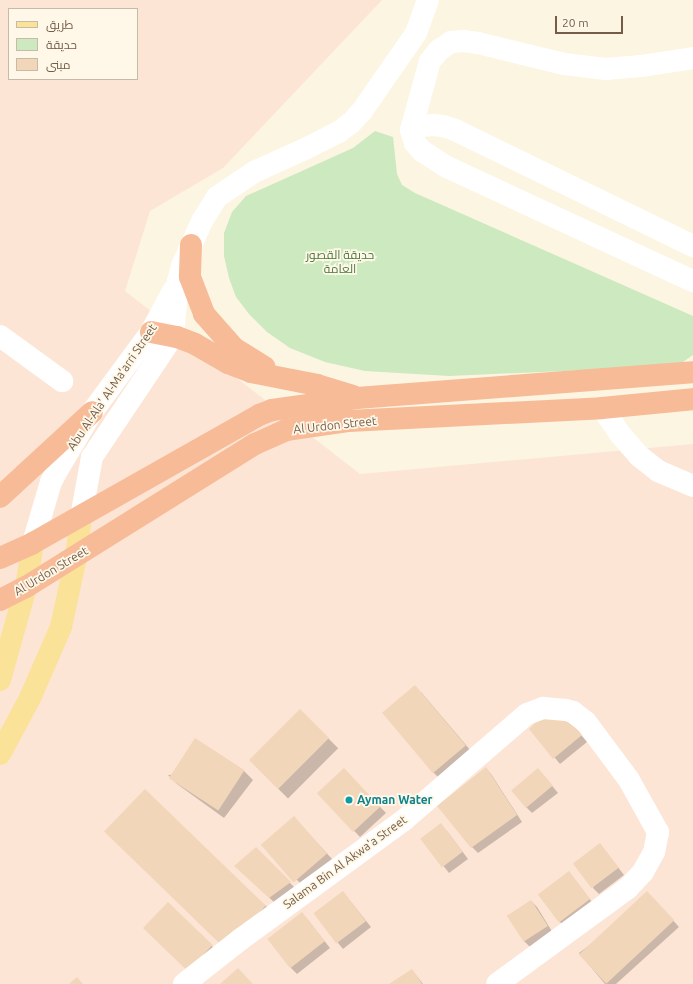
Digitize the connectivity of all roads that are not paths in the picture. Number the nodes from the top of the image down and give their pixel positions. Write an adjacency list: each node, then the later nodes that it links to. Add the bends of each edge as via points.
1 (428, 0): 4 (street, Abu Al-Ala' Al-Maʻarri Street, via 416,33 352,122 339,132 254,172 217,198)
2 (693, 58): 3 (street, via 641,66 606,68 564,64 478,43 451,42 439,50 430,61)
3 (411, 130): 5 (street, via 434,125 455,130); 7 (street, via 415,143 432,159)
4 (191, 245): 6 (street, Abu Al-Ala' Al-Maʻarri Street); 12 (highway, via 190,276 204,314 234,348)
5 (693, 246)
6 (178, 281): 8 (street, Abu Al-Ala' Al-Maʻarri Street); 10 (street, Abu Al-Ala' Al-Maʻarri Street)
7 (693, 281)
8 (152, 332): 10 (highway); 17 (street, Abu Al-Ala' Al-Maʻarri Street)
9 (0, 336): 13 (street)
10 (173, 336): 12 (highway, via 195,344 245,370); 20 (street, Abu Al-Ala' Al-Maʻarri Street, via 92,457)
11 (693, 372): 14 (highway, Al Urdon Street)
12 (279, 377): 14 (highway)
13 (62, 381)
14 (357, 398): 20 (highway, Al Urdon Street, via 286,408 259,415)
15 (693, 399): 16 (highway, Al Urdon Street)
16 (602, 408): 18 (street, via 639,456 658,471); 22 (highway, Al Urdon Street, via 350,421 286,430 255,444)
17 (92, 412): 19 (highway); 21 (street, Abu Al-Ala' Al-Maʻarri Street, via 52,482)
18 (693, 486)
19 (0, 497)
20 (80, 517): 21 (highway, Al Urdon Street); 22 (main road, Abu Al-Ala' Al-Maʻarri Street)
21 (33, 543): 23 (highway, Al Urdon Street); 24 (main road, Abu Al-Ala' Al-Maʻarri Street)
22 (76, 556): 24 (highway, Al Urdon Street); 27 (main road, Abu Al-Ala' Al-Maʻarri Street, via 60,627 30,698)
23 (0, 558)
24 (26, 587): 25 (highway, Al Urdon Street); 26 (main road, Abu Al-Ala' Al-Maʻarri Street)
25 (0, 600)
26 (0, 680)
27 (0, 754)
28 (184, 984): 29 (street, Salama Bin Al Akwa'a Street, via 241,939 404,820 527,714 543,708 566,710 586,722 629,780 658,832 654,852 643,872 628,888)
29 (497, 984)

